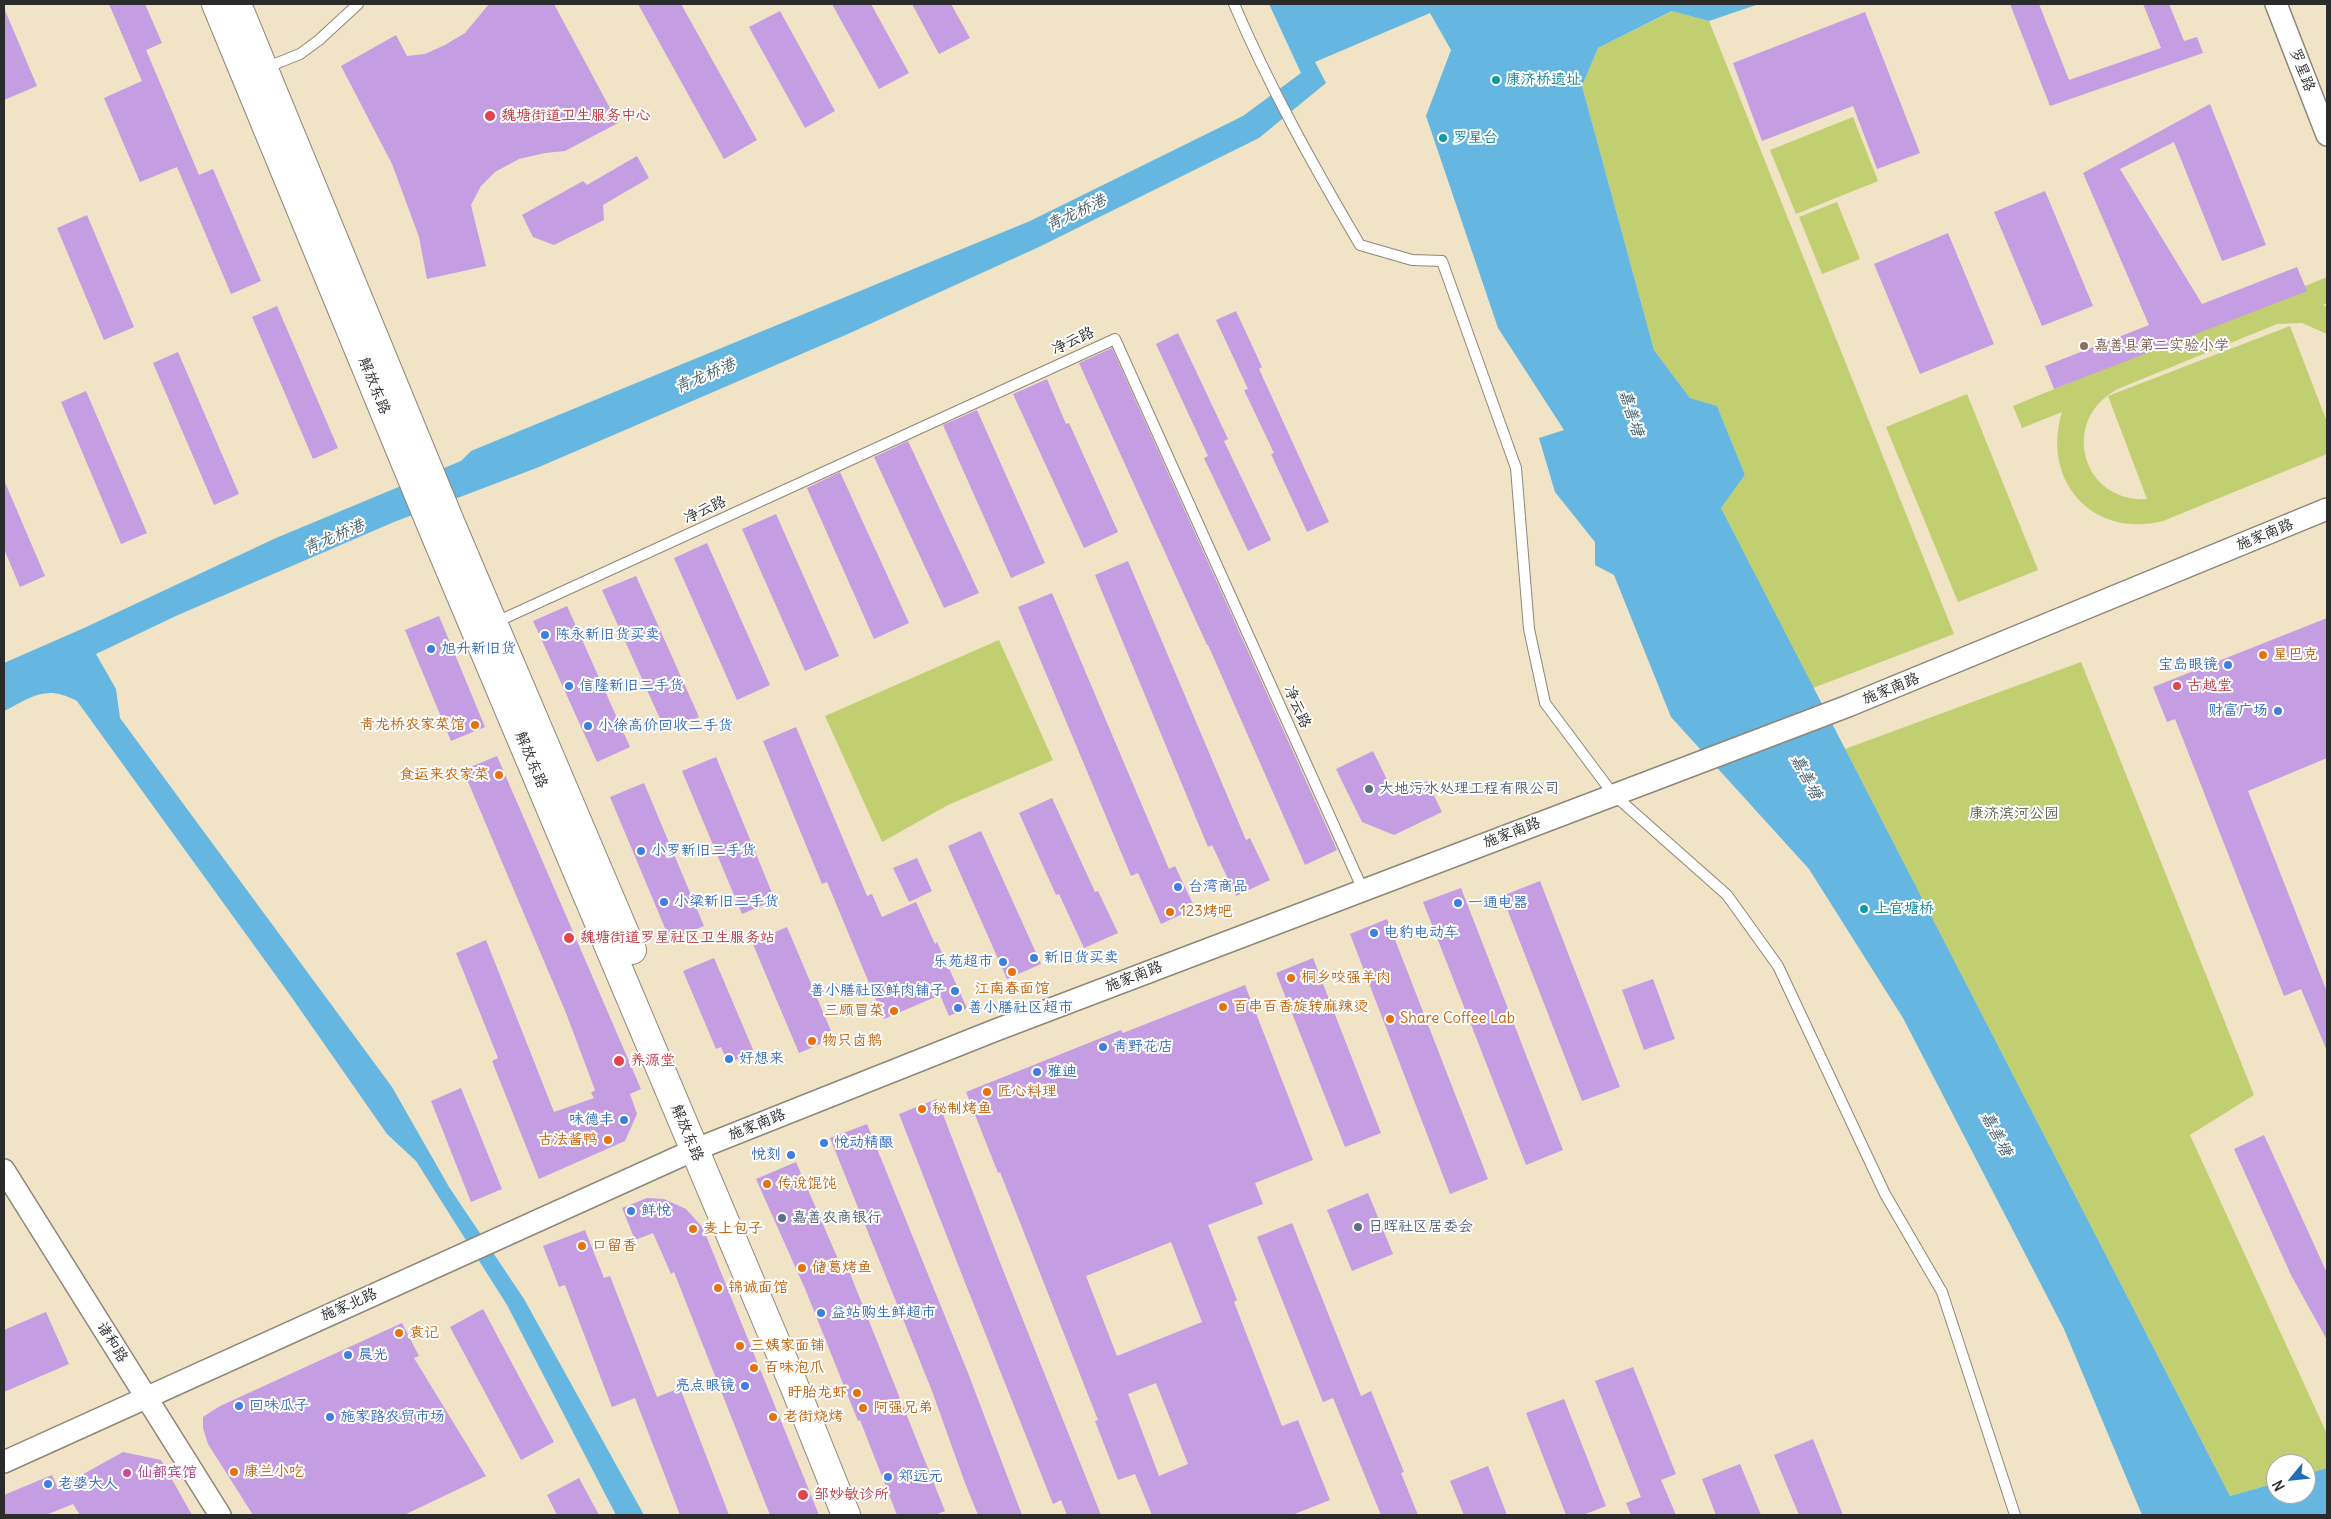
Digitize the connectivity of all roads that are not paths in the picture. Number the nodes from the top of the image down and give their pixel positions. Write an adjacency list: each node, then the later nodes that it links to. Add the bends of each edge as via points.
1 (216, 4): 6 (main road, 解放东路)
2 (237, 4): 6 (main road, 解放东路)
3 (358, 4): 6 (lane, via 300,54)
4 (1234, 4): 11 (lane, via 1262,69 1360,245 1412,260 1442,261 1516,468 1529,629 1545,703)
5 (2276, 4): 7 (street, 罗星路)
6 (254, 72): 9 (main road, 解放东路)
7 (2327, 136)
8 (2327, 509): 11 (street, 施家南路, via 1848,706)
9 (443, 528): 10 (main road, 解放东路); 13 (main road, 解放东路)
10 (494, 623): 12 (lane, 净云路, via 1115,338); 13 (main road, 解放东路, via 604,883)
11 (1613, 794): 12 (street, 施家南路); 20 (lane, via 1727,895 1778,966 1885,1194 1942,1292)
12 (1363, 890): 13 (street, 施家南路, via 996,1030)
13 (702, 1147): 15 (street, 施家北路); 18 (main road, 解放东路); 19 (main road, 解放东路, via 814,1386)
14 (4, 1170): 15 (street, 诸和路)
15 (147, 1397): 16 (street, 施家北路); 17 (street, 诸和路)
16 (4, 1462)
17 (220, 1515)
18 (846, 1515)
19 (866, 1515)
20 (2015, 1515)

